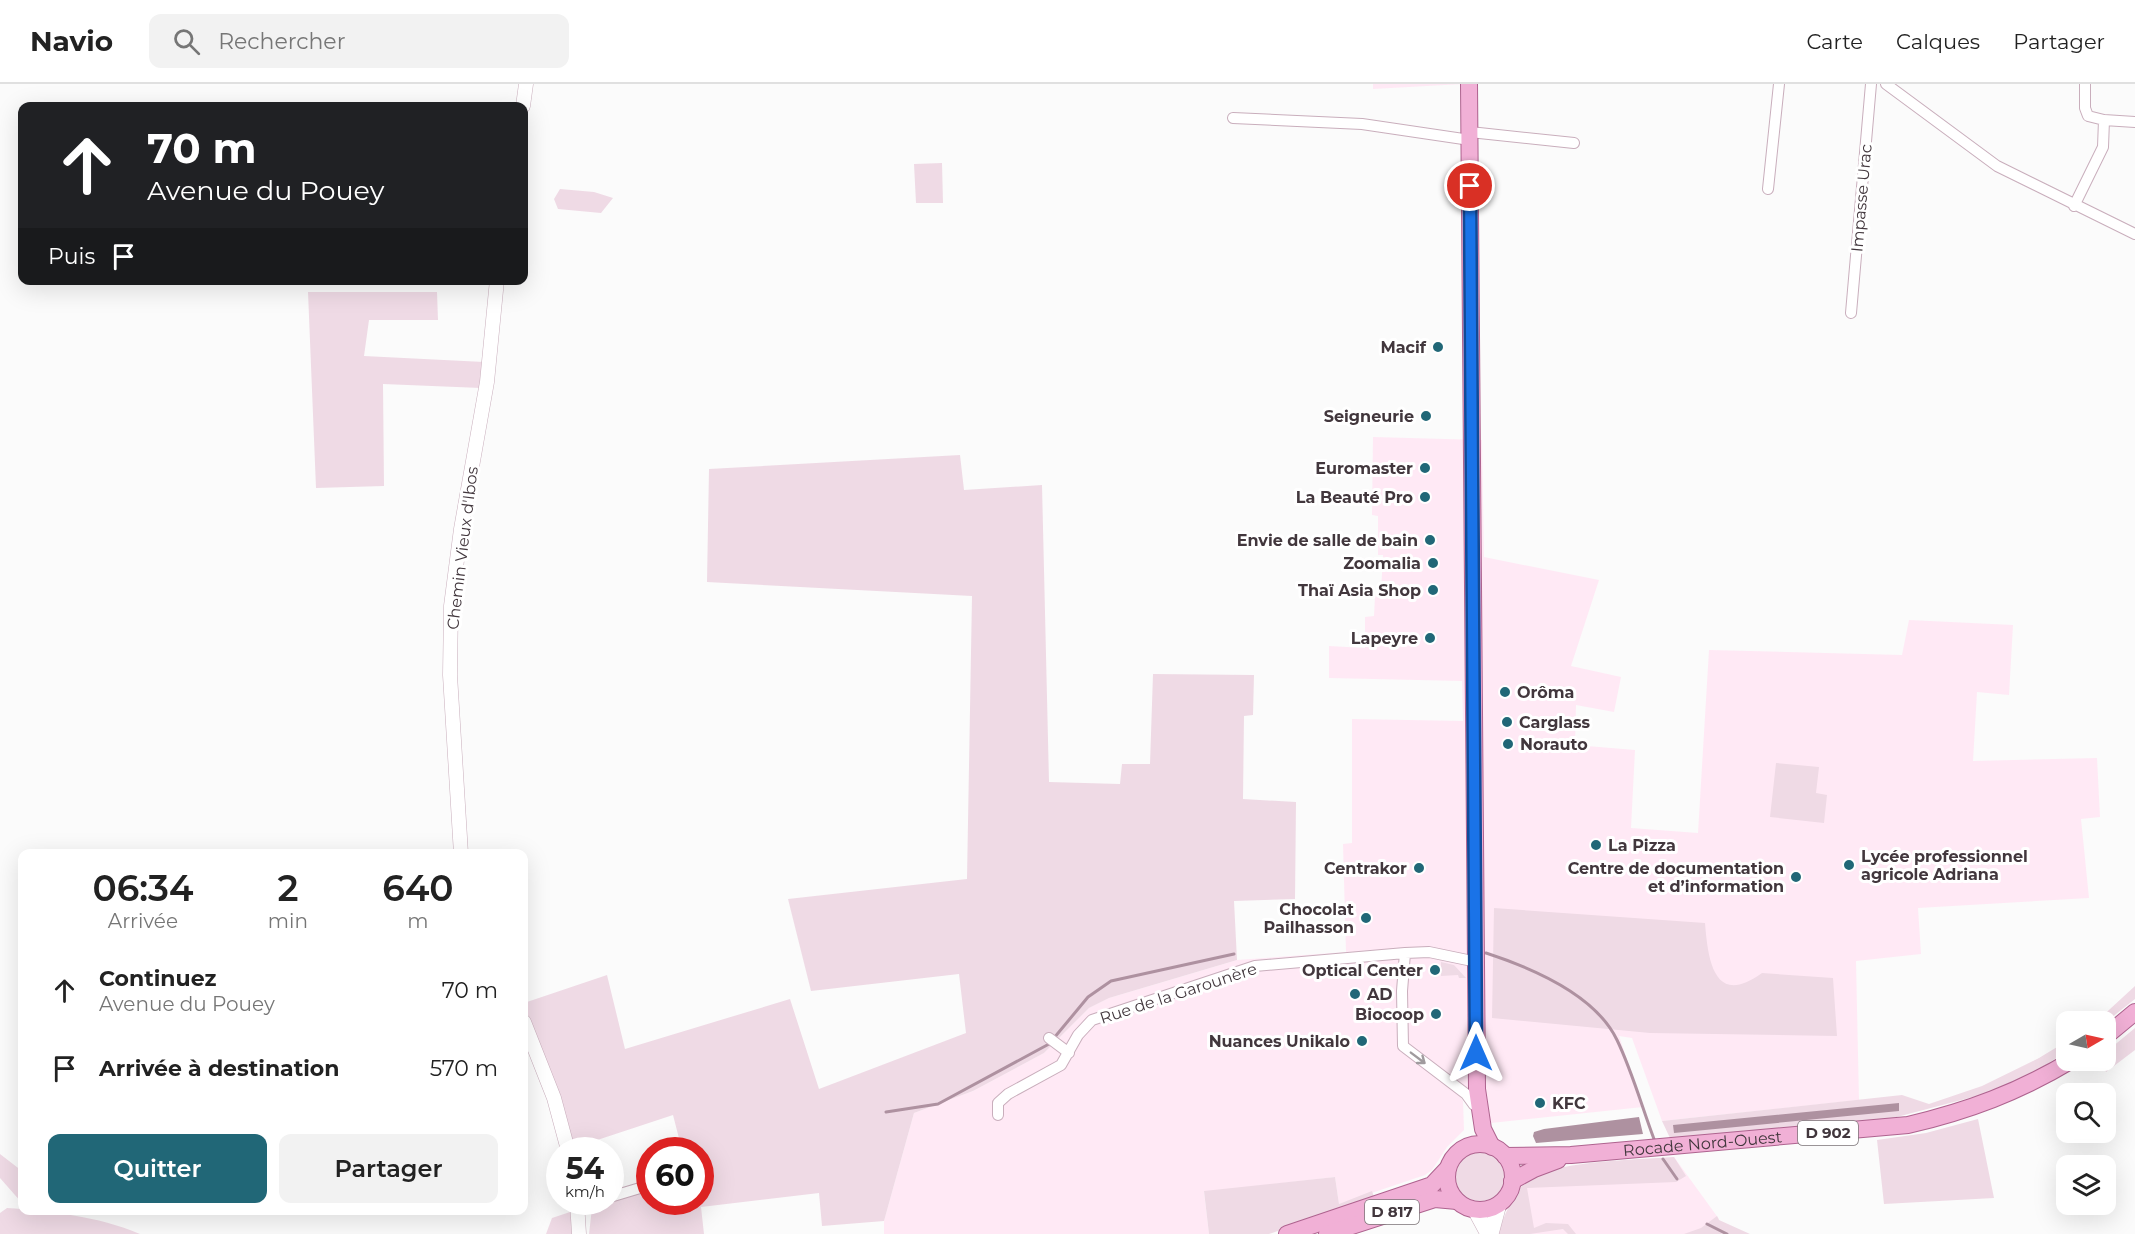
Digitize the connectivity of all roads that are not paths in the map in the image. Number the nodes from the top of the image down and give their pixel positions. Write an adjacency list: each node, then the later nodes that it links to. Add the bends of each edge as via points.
1 (526, 84): 7 (street)
2 (1470, 84): 11 (main road)
3 (1779, 84): 13 (street)
4 (1871, 84): 17 (street, Impasse Urac)
5 (1886, 84): 14 (street, via 1997,166)
6 (2085, 84): 9 (street, via 2088,116)
7 (524, 102)
8 (1233, 118): 11 (street, via 1362,124)
9 (2104, 120): 10 (street); 14 (street, via 2103,147)
10 (2135, 122)
11 (1470, 136): 12 (street); 20 (main road)
12 (1574, 143)
13 (1768, 189)
14 (2074, 206): 15 (street)
15 (2135, 234)
16 (497, 285): 18 (street, Chemin Vieux d'Ibos, via 487,382 451,606 450,675)
17 (1851, 313)
18 (461, 849)
19 (1405, 953): 20 (street, Rue de la Garounère, via 1429,952); 25 (street, Rue de la Garounère, via 1255,966 1092,1020); 27 (street, one-way to 27, via 1403,1046)
20 (1477, 962): 27 (main road)
21 (2135, 1012): 22 (main road)
22 (2116, 1028)
23 (528, 1032): 29 (street)
24 (1051, 1040): 25 (street)
25 (1069, 1053): 28 (street, Rue de la Garounère, via 1061,1065 1008,1094 998,1103)
26 (2056, 1070): 32 (main road, Rocade Nord-Ouest / D 902, via 1997,1100 1908,1125)
27 (1475, 1097): 30 (main road, via 1472,1133); 31 (main road, via 1483,1129)
28 (998, 1115)
29 (564, 1137)
30 (1466, 1147): 31 (main road, via 1483,1144); 33 (main road)
31 (1498, 1151): 32 (main road, Rocade Nord-Ouest / D 902); 34 (main road, via 1512,1172)
32 (1571, 1155): 34 (main road, Rocade Nord-Ouest / D 902, via 1534,1168)
33 (1448, 1168): 35 (main road, via 1448,1186); 40 (main road, D 817, via 1432,1185)
34 (1512, 1181): 36 (main road)
35 (1457, 1201): 37 (main road); 41 (main road, D 817, via 1435,1198)
36 (1499, 1204): 37 (main road); 42 (main road)
37 (1475, 1210): 42 (main road)
38 (578, 1215): 39 (street)
39 (579, 1234)
40 (1287, 1234)
41 (1327, 1234)
42 (1489, 1234)

